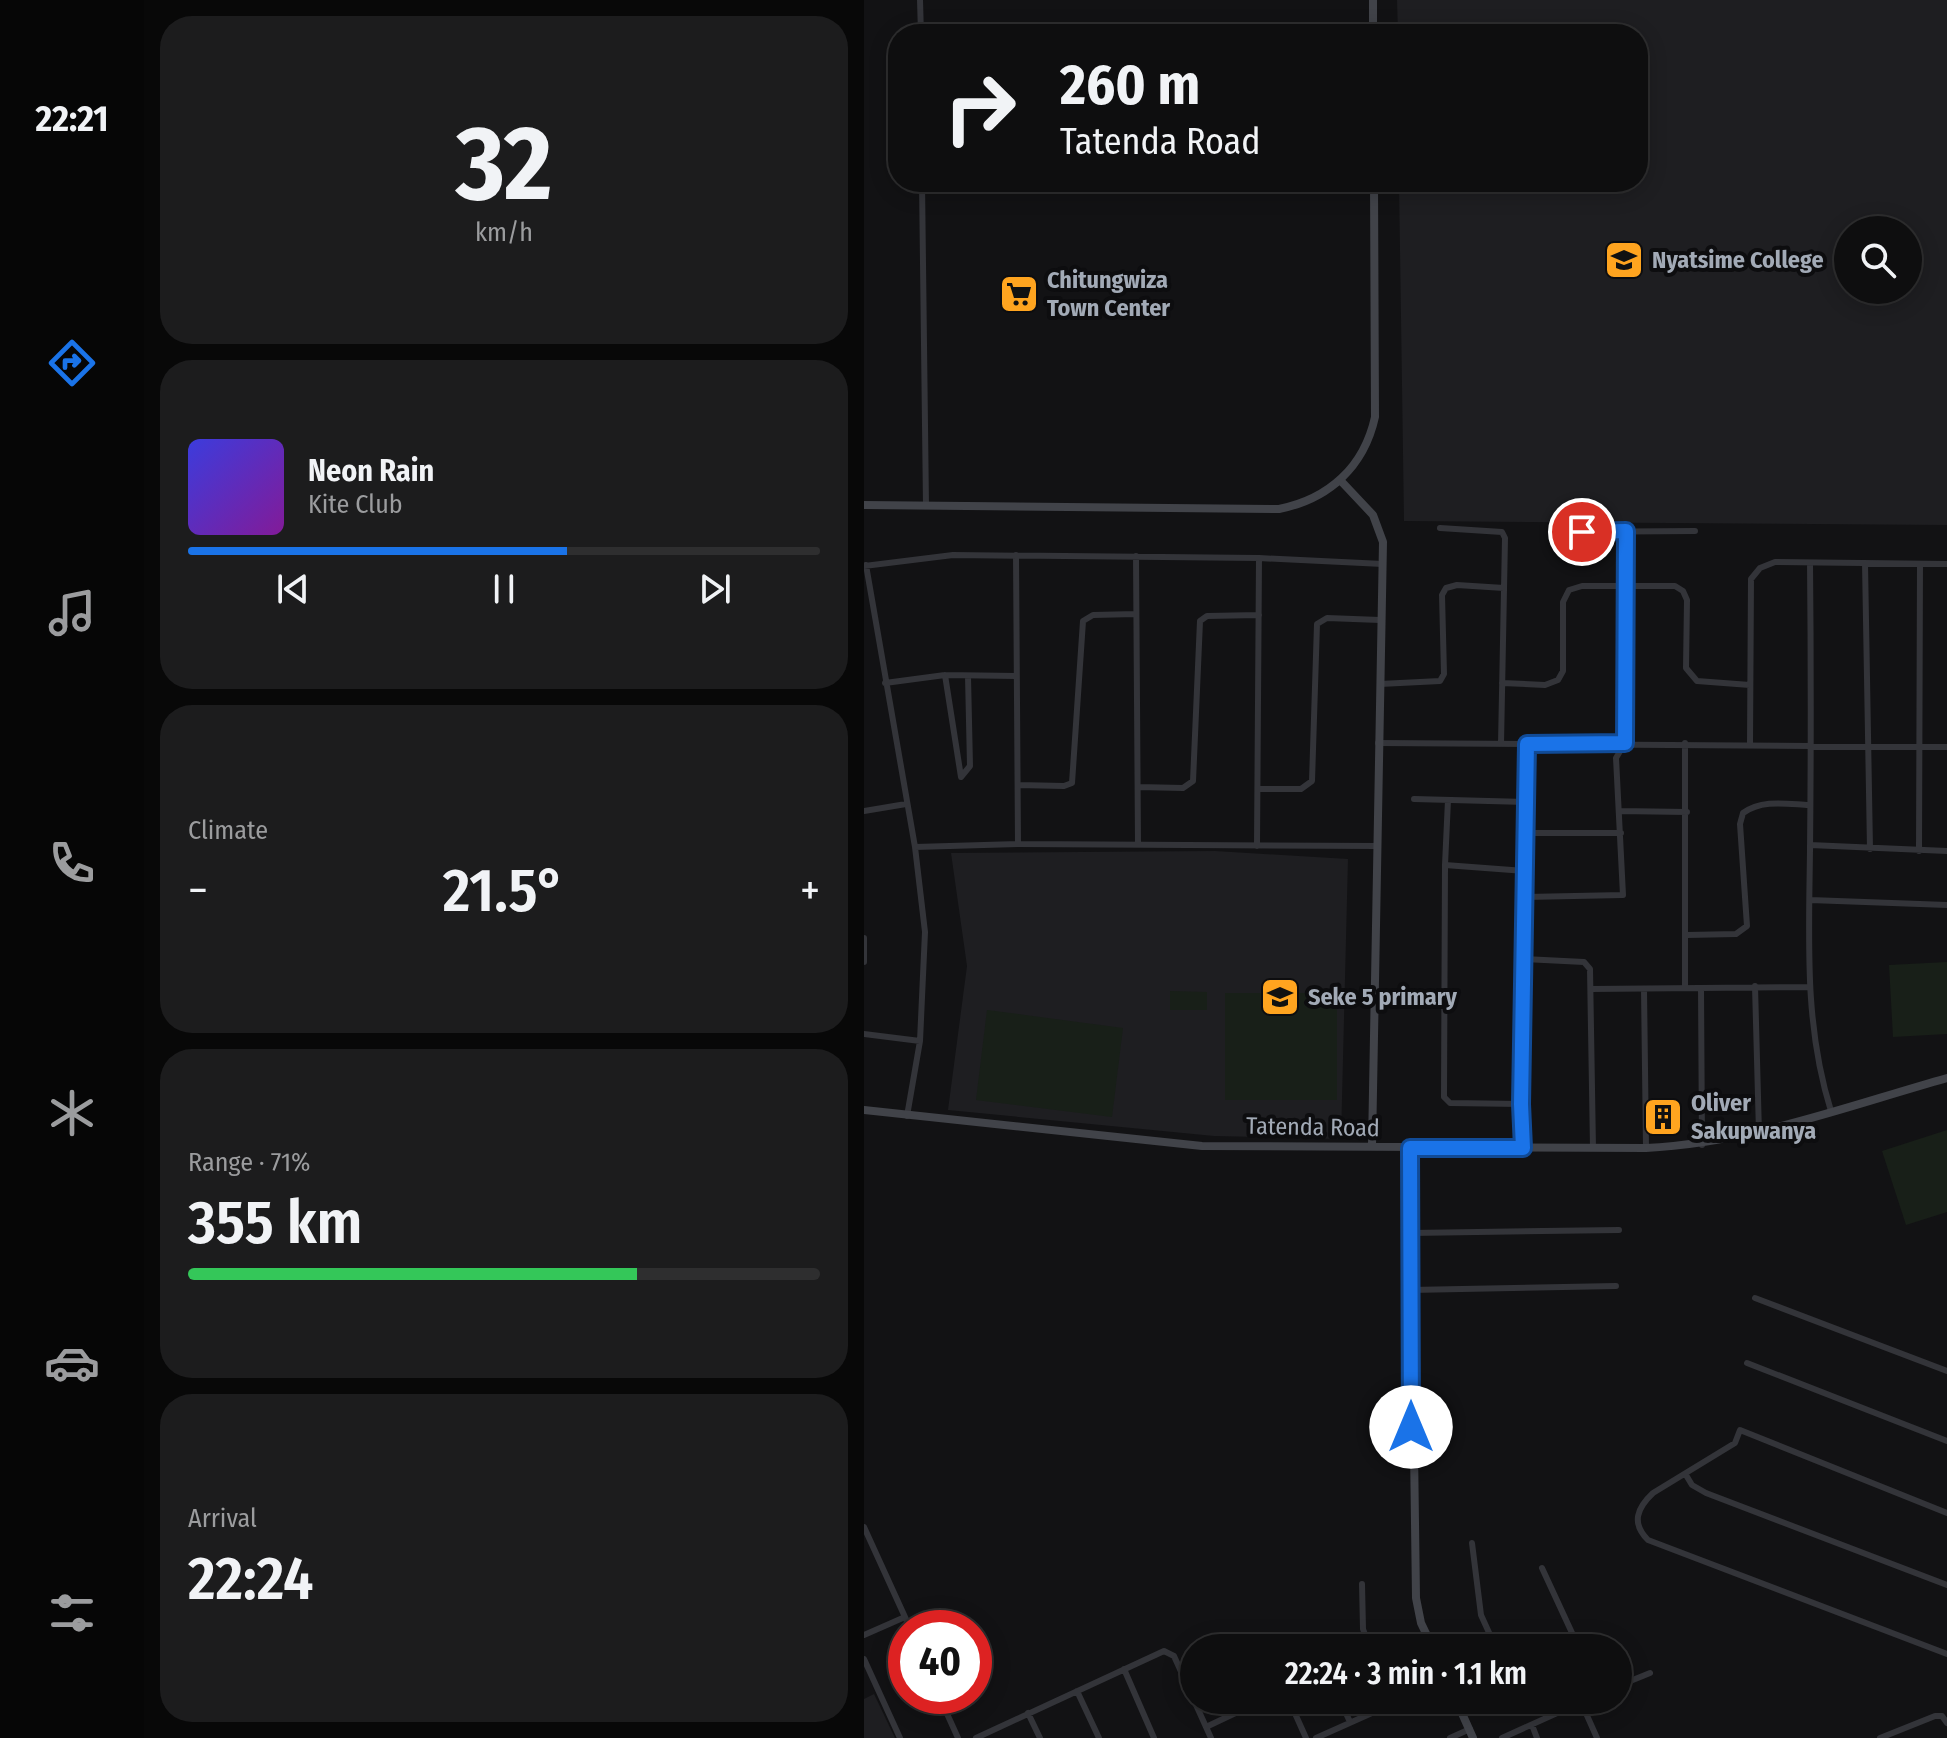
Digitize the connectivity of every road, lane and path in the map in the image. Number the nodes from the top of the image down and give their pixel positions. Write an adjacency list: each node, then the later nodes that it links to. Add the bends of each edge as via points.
1 (920, 0): 3 (street)
2 (1373, 0): 4 (street)
3 (921, 24)
4 (1373, 24)
5 (922, 192): 9 (street)
6 (1374, 192): 7 (street, via 1375,417 1369,444)
7 (1341, 481): 9 (street, via 1317,498 1279,509); 19 (street, via 1380,529)
8 (864, 505): 9 (street)
9 (926, 506)
10 (1440, 528): 23 (street, via 1502,532)
11 (1626, 531): 12 (street); 13 (street); 24 (street)
12 (1695, 531)
13 (1559, 532)
14 (1016, 555): 15 (street); 22 (street, via 928,555); 32 (street)
15 (1136, 556): 16 (street); 25 (street)
16 (1259, 558): 19 (street); 26 (street)
17 (1810, 563): 18 (street); 36 (street, via 1775,562 1751,579); 43 (street)
18 (1865, 563): 20 (street); 45 (street)
19 (1383, 564): 27 (street)
20 (1920, 564): 21 (street); 46 (street)
21 (1947, 564)
22 (865, 566): 28 (street)
23 (1504, 588): 34 (street); 35 (street, via 1446,588 1440,681)
24 (1625, 588): 34 (street, via 1569,590 1563,602 1563,671 1558,680 1545,685); 36 (street, via 1675,586 1683,591 1690,676); 38 (street)
25 (1136, 614): 47 (street, via 1093,615 1083,621 1072,783); 48 (street)
26 (1259, 615): 48 (street, via 1207,616 1200,621 1193,781 1183,788); 49 (street)
27 (1380, 620): 35 (street); 49 (street, via 1327,618 1317,624 1312,781 1301,789)
28 (875, 621): 29 (street); 33 (street)
29 (864, 623)
30 (945, 675): 31 (street); 31 (street, via 961,777 970,766); 33 (street)
31 (968, 676): 32 (street)
32 (1016, 676): 47 (street)
33 (885, 683): 53 (street)
34 (1502, 683): 41 (street)
35 (1380, 684): 37 (street)
36 (1750, 685): 40 (street)
37 (1378, 743): 41 (street); 64 (street)
38 (1625, 743): 39 (street); 42 (street); 56 (street, via 1616,758)
39 (1685, 743): 40 (street); 57 (street)
40 (1750, 743): 43 (street)
41 (1501, 744): 42 (street)
42 (1527, 744): 52 (street)
43 (1812, 745): 45 (street); 54 (street)
44 (1947, 747): 46 (street)
45 (1867, 748): 46 (street); 66 (street)
46 (1919, 748): 67 (street)
47 (1018, 785): 60 (street)
48 (1138, 787): 61 (street)
49 (1258, 789): 63 (street)
50 (1414, 799): 51 (street)
51 (1448, 800): 52 (street); 69 (street)
52 (1527, 802): 58 (street)
53 (906, 804): 55 (street); 65 (street)
54 (1809, 805): 62 (street); 74 (street, via 1769,803 1743,813 1747,926 1736,934)
55 (864, 811)
56 (1619, 811): 57 (street); 59 (street)
57 (1687, 812): 74 (street)
58 (1527, 833): 59 (street); 70 (street)
59 (1621, 833): 71 (street, via 1623,895)
60 (1018, 844): 61 (street); 65 (street)
61 (1138, 844): 63 (street)
62 (1810, 845): 66 (street); 72 (street)
63 (1257, 846): 64 (street)
64 (1377, 846): 93 (street)
65 (915, 847): 85 (street, via 925,932)
66 (1870, 849): 67 (street)
67 (1919, 851): 68 (street)
68 (1947, 851)
69 (1445, 865): 70 (street); 87 (street, via 1444,1097 1450,1103)
70 (1525, 871): 71 (street)
71 (1526, 897): 76 (street)
72 (1810, 900): 73 (street); 79 (street)
73 (1947, 905)
74 (1687, 935): 80 (street)
75 (864, 938): 77 (street)
76 (1524, 959): 82 (street, via 1587,963); 87 (street)
77 (864, 962)
78 (1755, 986): 79 (street); 81 (street); 91 (street)
79 (1808, 987): 89 (street, via 1817,1065)
80 (1685, 988): 81 (street); 83 (street)
81 (1701, 988): 92 (street)
82 (1591, 989): 83 (street); 96 (street)
83 (1644, 989): 97 (street)
84 (864, 1034): 85 (street)
85 (920, 1041): 90 (street)
86 (1947, 1078): 89 (street, Tatenda Road)
87 (1521, 1104): 95 (street)
88 (864, 1110): 90 (street, Tatenda Road)
89 (1831, 1111): 91 (street, Tatenda Road)
90 (907, 1116): 93 (street, Tatenda Road, via 1202,1146)
91 (1759, 1133): 92 (street, Tatenda Road)
92 (1702, 1145): 97 (street, Tatenda Road)
93 (1372, 1146): 94 (street, Tatenda Road)
94 (1410, 1148): 95 (street, Tatenda Road); 99 (street)
95 (1523, 1148): 96 (street, Tatenda Road)
96 (1593, 1148): 97 (street, Tatenda Road)
97 (1646, 1148)
98 (1619, 1230): 99 (street)
99 (1411, 1233): 101 (street)
100 (1616, 1286): 101 (street)
101 (1410, 1290): 116 (street, via 1416,1598)
102 (1755, 1298): 104 (street)
103 (1747, 1363): 105 (street)
104 (1947, 1371)
105 (1947, 1441)
106 (1686, 1475): 107 (street, via 1735,1443 1740,1430); 112 (street, via 1706,1493); 120 (street, via 1642,1504 1636,1522 1648,1540)
107 (1947, 1513)
108 (864, 1527): 113 (street)
109 (1472, 1543): 117 (street, via 1481,1615)
110 (1542, 1568): 118 (street)
111 (1362, 1584): 115 (street)
112 (1947, 1585)
113 (902, 1610)
114 (888, 1624): 119 (street)
115 (1365, 1634)
116 (1426, 1634)
117 (1490, 1634)
118 (1573, 1634)
119 (864, 1635)
120 (1947, 1654)
121 (864, 1659): 142 (street)
122 (1124, 1669): 125 (street); 138 (street, via 1164,1651 1174,1656); 147 (street)
123 (1650, 1673): 124 (street)
124 (1632, 1680)
125 (1077, 1691): 126 (street); 146 (street)
126 (1028, 1713): 144 (street); 145 (street)
127 (947, 1714): 143 (street)
128 (1230, 1714): 138 (street)
129 (1295, 1714): 149 (street)
130 (1346, 1714): 135 (street)
131 (1368, 1714): 135 (street)
132 (1463, 1714): 139 (street)
133 (1589, 1714): 154 (street)
134 (1552, 1715): 137 (street)
135 (1350, 1722): 140 (street)
136 (1947, 1723): 141 (street, via 1935,1716)
137 (1532, 1725): 152 (street); 153 (street)
138 (1206, 1727): 148 (street)
139 (1472, 1733): 151 (street)
140 (1329, 1735): 150 (street)
141 (1890, 1736): 155 (street)
142 (900, 1738)
143 (958, 1738)
144 (976, 1738)
145 (1040, 1738)
146 (1099, 1738)
147 (1154, 1738)
148 (1211, 1738)
149 (1306, 1738)
150 (1316, 1738)
151 (1450, 1738)
152 (1502, 1738)
153 (1537, 1738)
154 (1597, 1738)
155 (1880, 1738)

